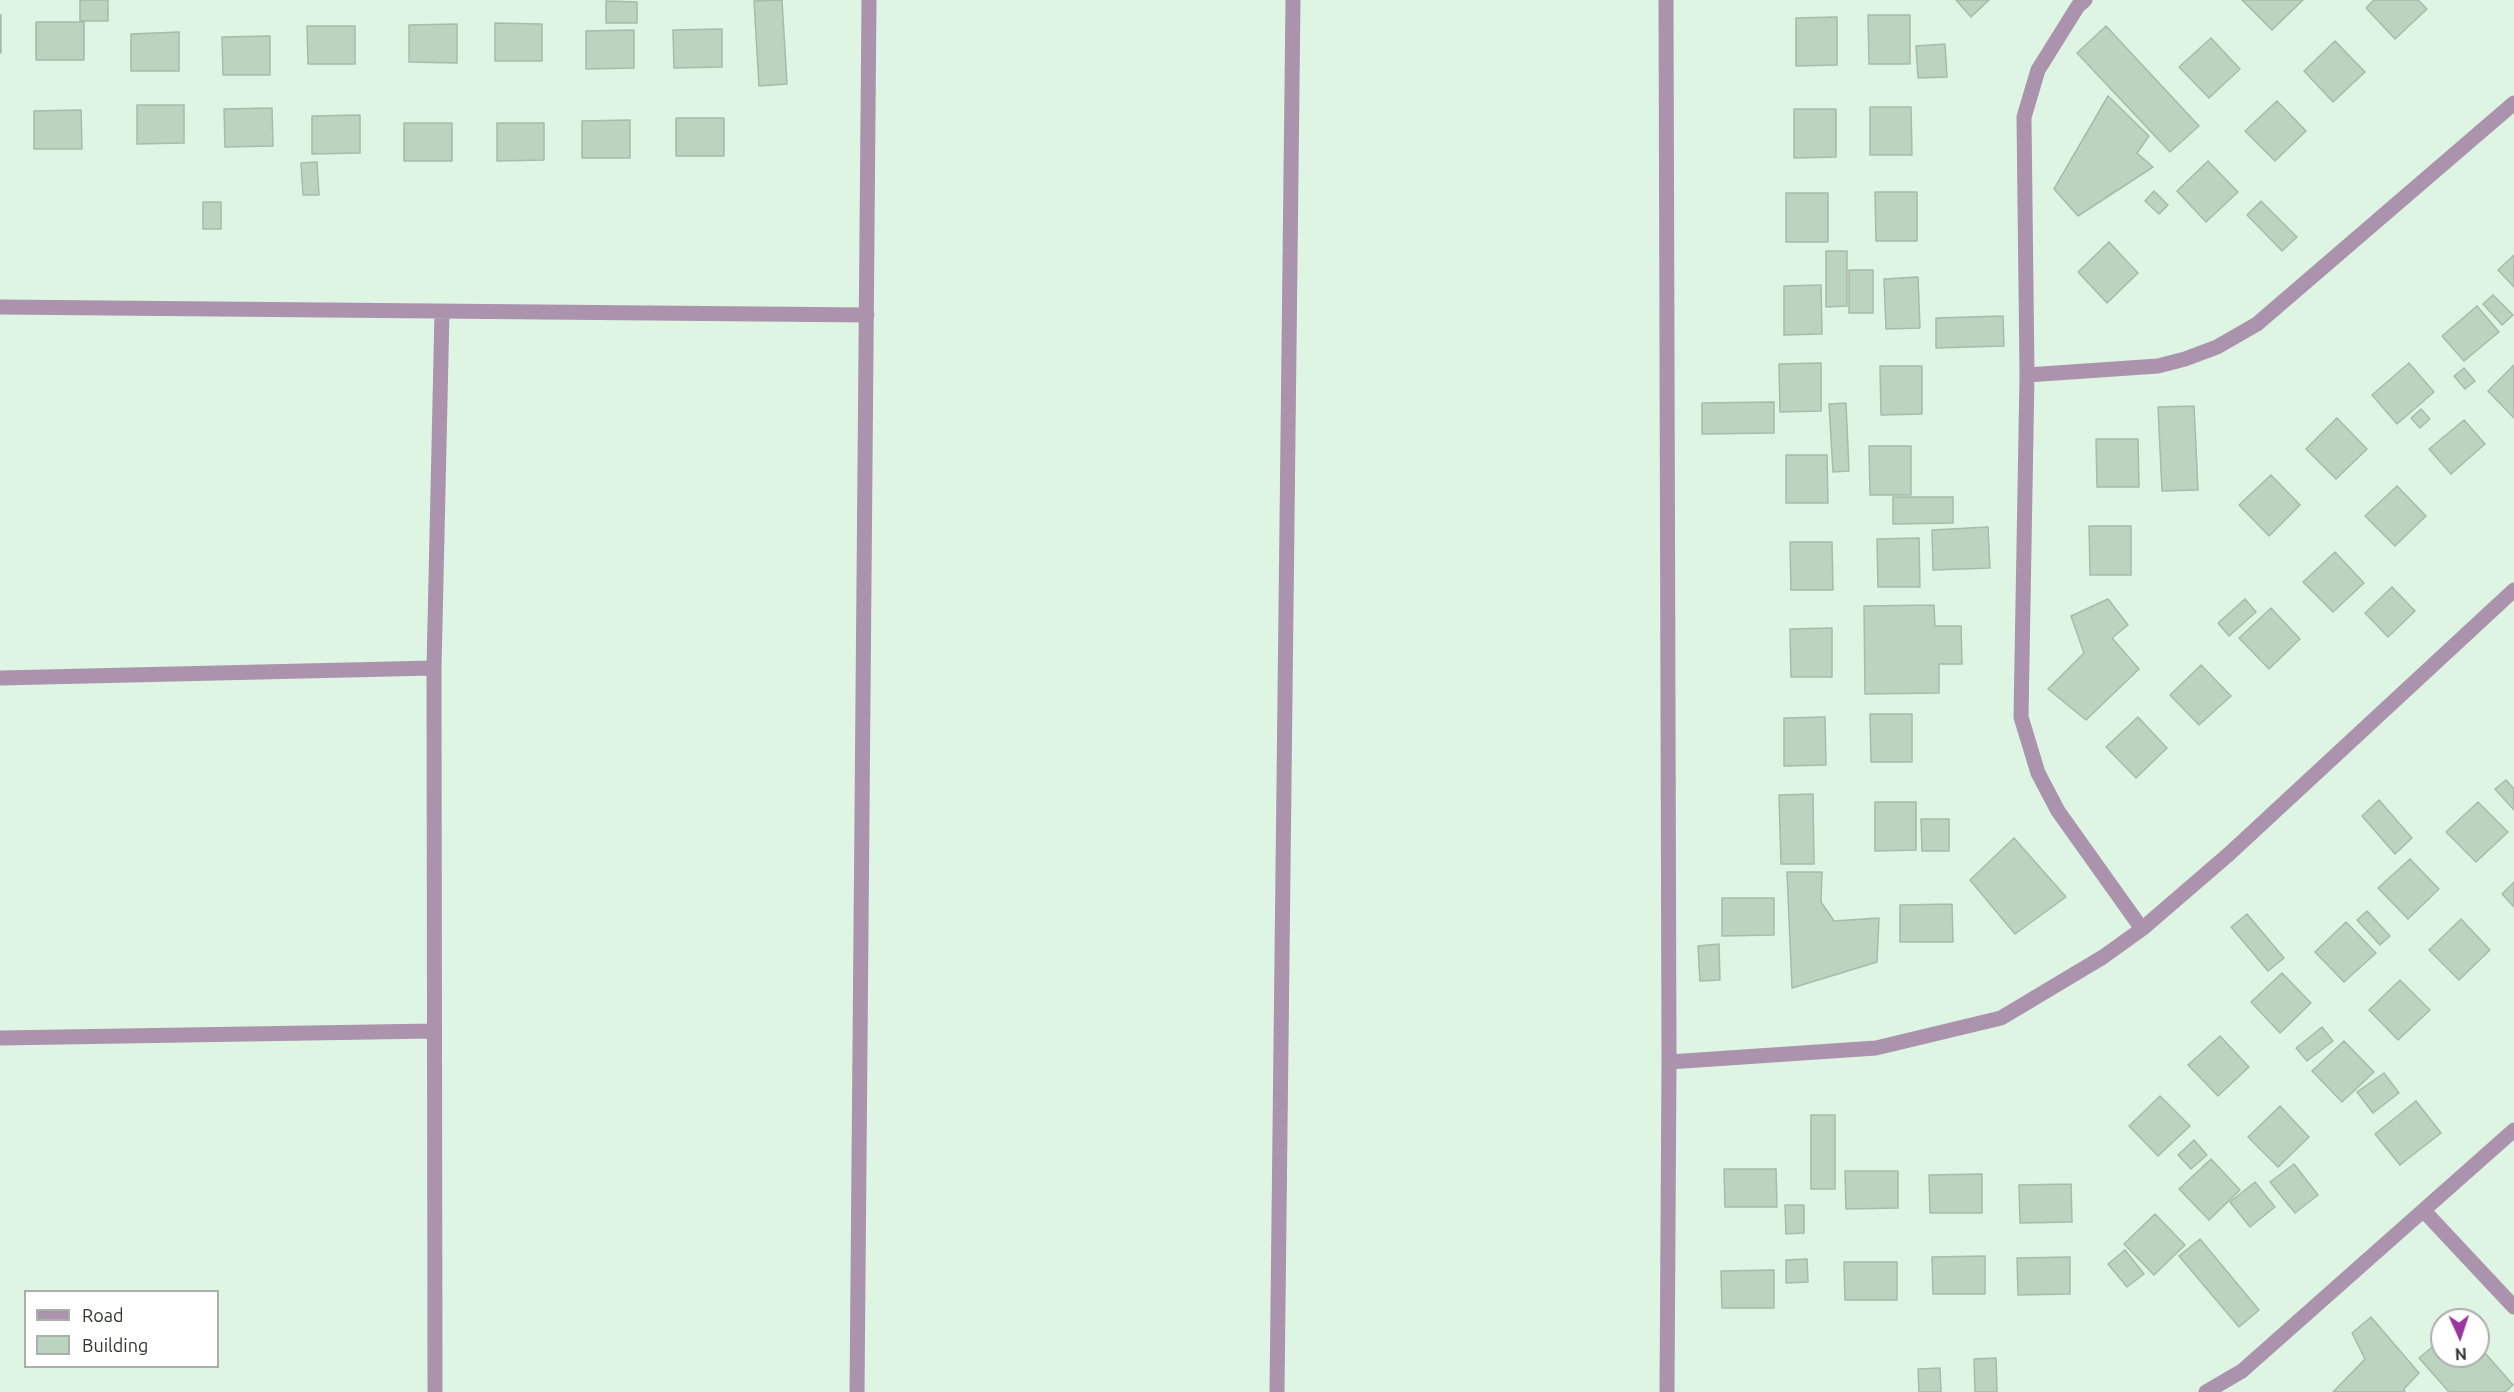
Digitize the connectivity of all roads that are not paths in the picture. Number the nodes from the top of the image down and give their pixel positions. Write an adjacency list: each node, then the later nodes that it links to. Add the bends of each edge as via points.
1 (868, 0): 8 (street)
2 (1293, 0): 22 (street)
3 (1666, 0): 16 (street)
4 (2085, 0): 9 (street, via 2038,70 2024,117)
5 (2514, 103): 9 (street, via 2257,324 2217,347 2158,366)
6 (0, 307): 7 (street)
7 (442, 312): 8 (street); 11 (street)
8 (867, 315): 21 (street)
9 (2027, 375): 13 (street, via 2020,717 2038,773 2058,811)
10 (2514, 590): 13 (street, via 2229,854)
11 (434, 668): 12 (street); 14 (street)
12 (0, 678)
13 (2142, 929): 16 (street, via 2001,1018 1876,1048)
14 (433, 1031): 15 (street); 20 (street)
15 (0, 1038)
16 (1669, 1062): 23 (street)
17 (2514, 1130): 18 (street)
18 (2424, 1211): 19 (street); 24 (street, via 2242,1371)
19 (2514, 1307)
20 (435, 1392)
21 (857, 1392)
22 (1276, 1392)
23 (1667, 1392)
24 (2206, 1392)

